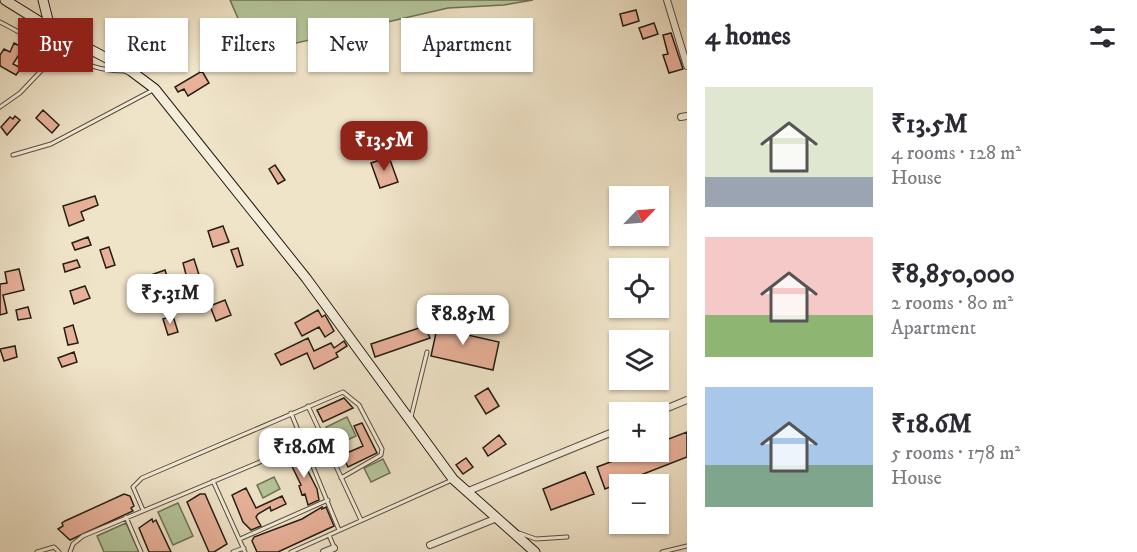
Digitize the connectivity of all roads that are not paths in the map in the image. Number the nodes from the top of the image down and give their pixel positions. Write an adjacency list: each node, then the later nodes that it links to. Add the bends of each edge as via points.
1 (5, 0): 4 (street)
2 (43, 0): 5 (street)
3 (668, 0): 8 (street)
4 (34, 18)
5 (48, 18)
6 (0, 22): 7 (lane)
7 (18, 31)
8 (687, 66)
9 (40, 72): 12 (lane)
10 (132, 72): 11 (street)
11 (155, 89): 13 (lane, via 51,144); 19 (street, via 306,278)
12 (0, 107)
13 (13, 155)
14 (427, 352): 19 (lane)
15 (687, 400): 17 (street)
16 (308, 406): 18 (lane); 22 (lane); 22 (lane, via 346,393 359,405 381,449 381,455 373,461)
17 (669, 407)
18 (291, 413): 21 (lane); 27 (lane, via 136,481 133,487)
19 (410, 422): 23 (street)
20 (609, 434): 25 (street)
21 (303, 444): 24 (lane); 26 (lane)
22 (341, 478): 30 (lane)
23 (453, 479): 25 (street); 30 (lane)
24 (213, 481): 27 (lane); 35 (lane)
25 (466, 492): 29 (street)
26 (328, 500): 31 (lane); 35 (lane)
27 (142, 510): 28 (lane)
28 (126, 517): 42 (lane, via 79,538); 43 (lane)
29 (497, 518): 32 (street); 36 (street)
30 (361, 520): 31 (lane)
31 (339, 530): 33 (lane)
32 (512, 530): 34 (lane, via 536,538); 47 (street)
33 (329, 535): 38 (lane); 45 (lane)
34 (567, 537)
35 (240, 539): 39 (lane)
36 (430, 545)
37 (687, 546): 48 (lane)
38 (334, 548): 46 (street)
39 (244, 550): 44 (lane)
40 (38, 552): 41 (lane, via 54,547)
41 (59, 552)
42 (70, 552)
43 (141, 552)
44 (233, 552)
45 (291, 552)
46 (324, 552)
47 (535, 552)
48 (662, 552)

